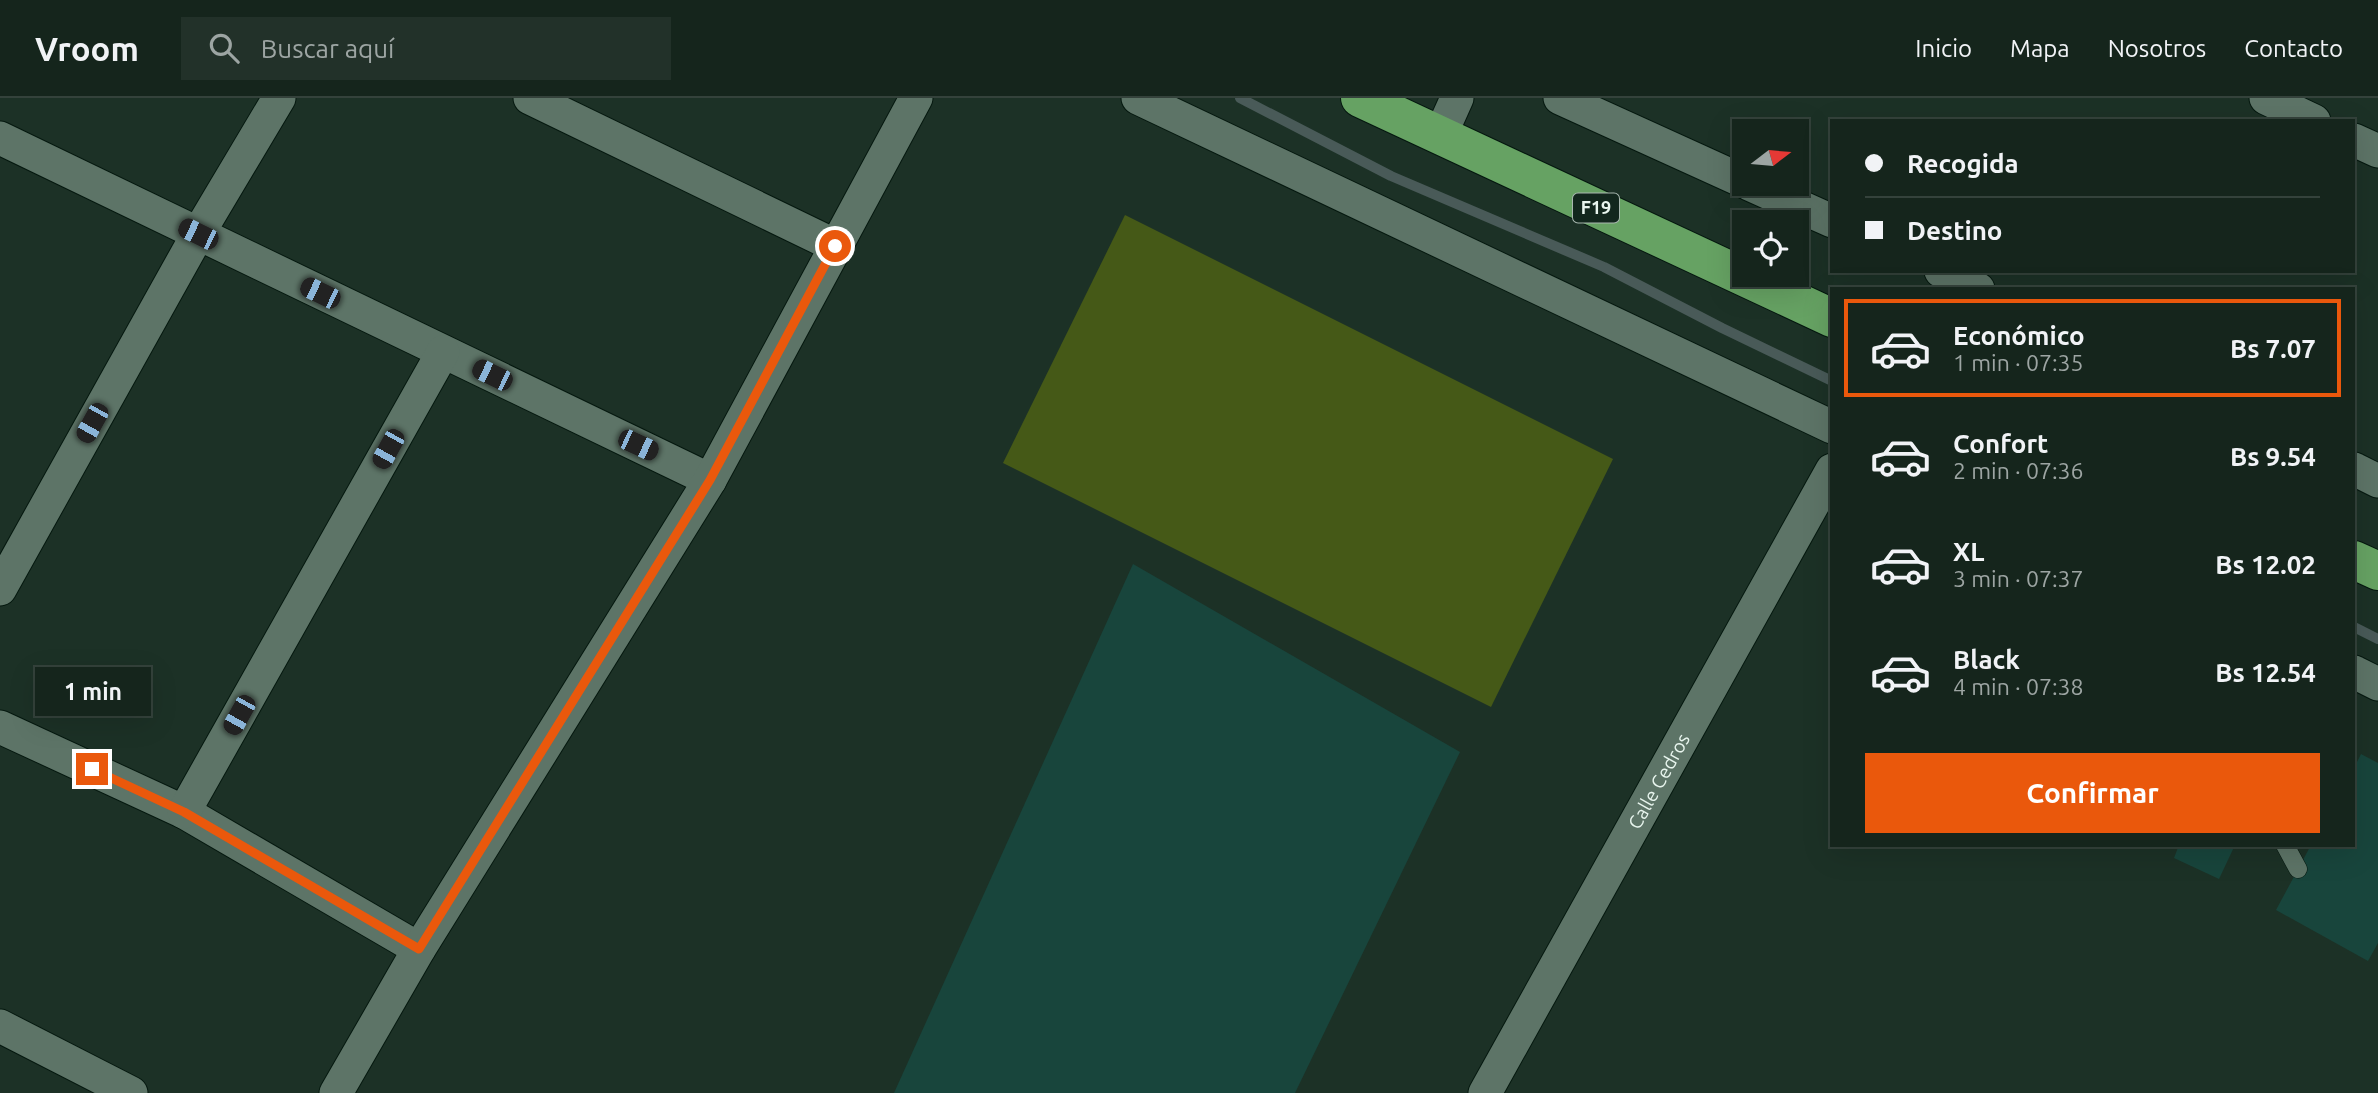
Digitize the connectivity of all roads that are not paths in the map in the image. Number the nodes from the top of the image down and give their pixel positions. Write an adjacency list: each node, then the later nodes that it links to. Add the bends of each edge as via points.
1 (279, 98): 17 (street)
2 (530, 98): 18 (street)
3 (916, 98): 18 (street)
4 (1138, 98): 23 (street)
5 (1360, 98): 10 (highway, F19)
6 (1457, 98): 10 (street)
7 (1560, 98): 14 (street)
8 (2266, 98): 9 (street)
9 (2310, 119)
10 (1440, 135): 21 (highway, F19)
11 (0, 138): 17 (street)
12 (2355, 140): 13 (street)
13 (2378, 151)
14 (1732, 176)
15 (1776, 196): 16 (street)
16 (1830, 220)
17 (198, 234): 22 (street); 30 (street)
18 (835, 246): 26 (street)
19 (1945, 273): 20 (street)
20 (1974, 287)
21 (1830, 317)
22 (443, 352): 26 (street); 34 (street)
23 (1830, 426)
24 (2355, 470): 27 (street)
25 (1830, 474): 41 (street, Calle Cedros)
26 (710, 480): 37 (street)
27 (2378, 481)
28 (2355, 560): 29 (highway)
29 (2378, 571)
30 (0, 589)
31 (2355, 672): 32 (street)
32 (2378, 684)
33 (0, 727): 34 (street)
34 (184, 812): 37 (street)
35 (2287, 847): 36 (lane)
36 (2298, 869)
37 (419, 949): 40 (street)
38 (0, 1026): 39 (street)
39 (131, 1093)
40 (336, 1093)
41 (1485, 1093)

